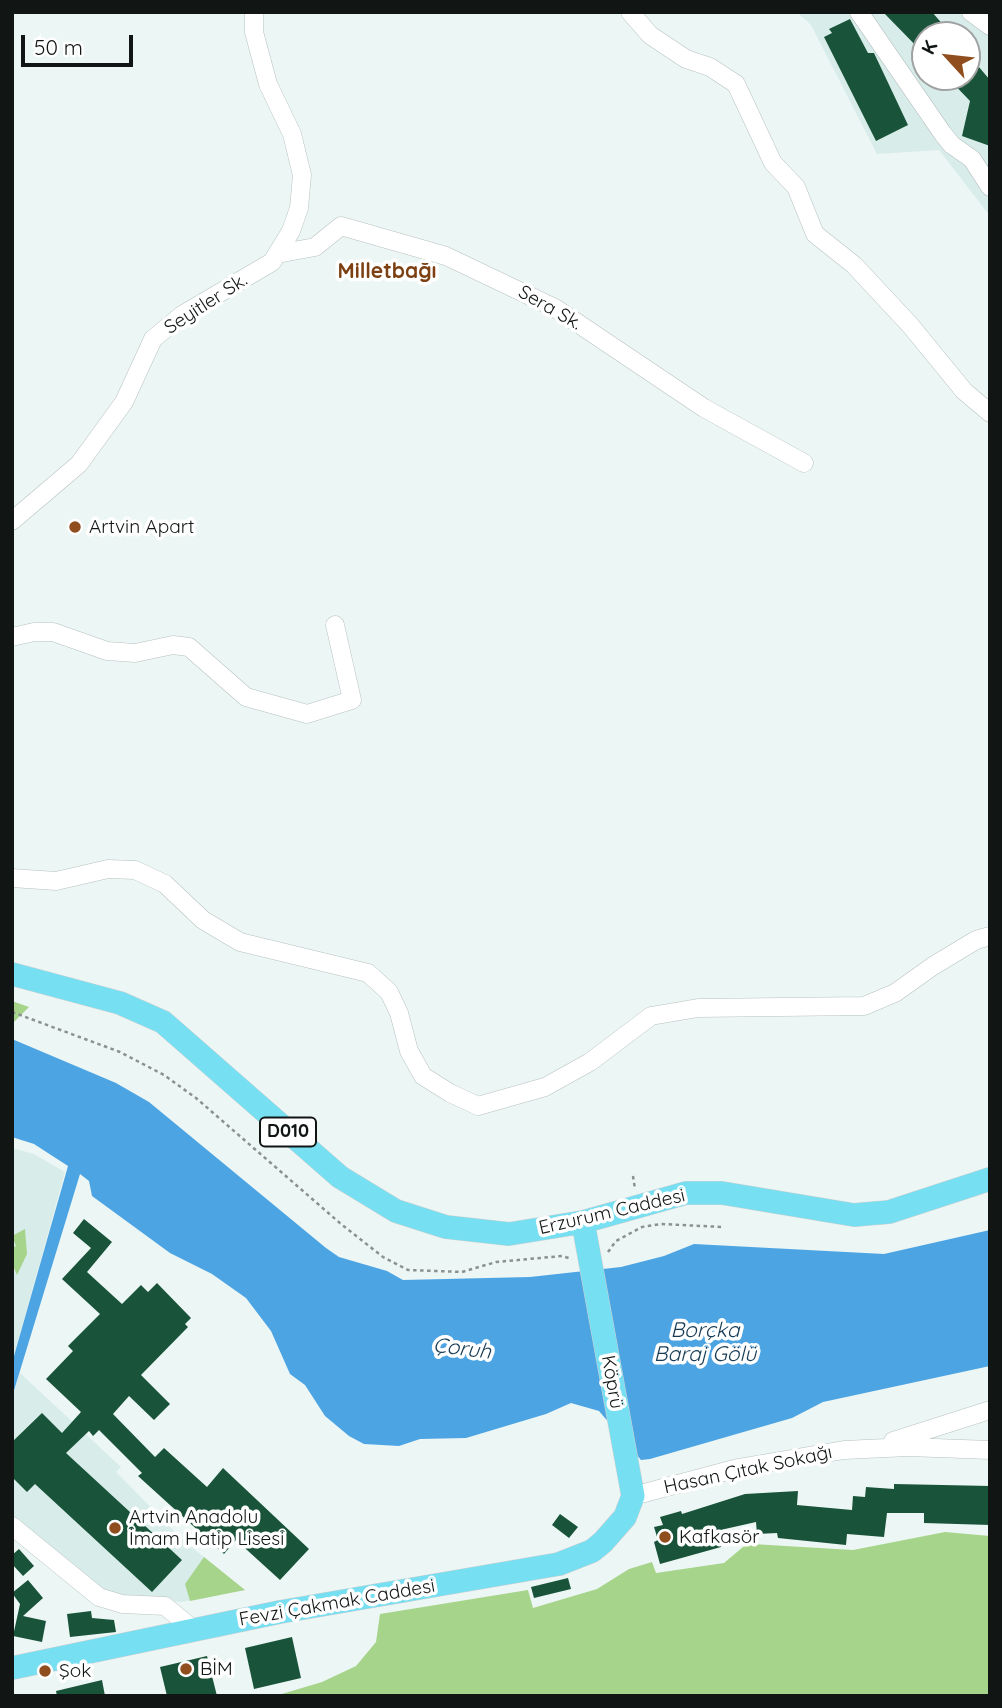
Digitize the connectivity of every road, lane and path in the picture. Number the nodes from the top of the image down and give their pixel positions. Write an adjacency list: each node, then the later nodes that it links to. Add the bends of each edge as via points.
1 (254, 12): 7 (street, Seyitler Sk., via 254,32 268,84 292,134 302,176 299,208)
2 (630, 12): 8 (street, via 650,35 736,84 773,163 796,187 815,234 854,265 964,391)
3 (859, 12): 6 (street, via 943,134 972,159)
4 (971, 12): 5 (street)
5 (990, 26)
6 (990, 187)
7 (277, 254): 9 (street, Sera Sk., via 315,247 341,226 446,256 555,308 704,408); 10 (street, Seyitler Sk., via 272,262 182,315 153,339 124,402 79,464)
8 (990, 413)
9 (804, 463)
10 (12, 521)
11 (335, 625): 12 (street, via 352,700 307,714 246,697 189,646 135,653 107,651 53,632)
12 (12, 637)
13 (12, 878): 14 (street, via 56,881 108,869 135,870 165,884 203,920 240,942 368,973 390,992 409,1051 423,1076 478,1106 545,1087 590,1062 651,1016 698,1008 864,1006 895,993 976,940)
14 (990, 936)
15 (12, 974): 18 (main road, Erzurum Caddesi / D010, via 120,1003 163,1022 319,1159 396,1211 483,1233 509,1234)
16 (12, 1012): 20 (path, via 120,1052 164,1075 341,1224 408,1270 462,1272 496,1262 562,1256)
17 (990, 1179): 18 (main road, Erzurum Caddesi / D010, via 889,1212 854,1214 754,1197 686,1193)
18 (583, 1222): 20 (main road, Köprü)
19 (723, 1227): 20 (path, via 642,1227)
20 (590, 1263): 24 (main road, Köprü)
21 (990, 1410): 22 (street)
22 (876, 1447): 23 (street, Hasan Çıtak Sokağı); 24 (street, Hasan Çıtak Sokağı, via 774,1461)
23 (990, 1450)
24 (633, 1496): 26 (main road, Fevzi Çakmak Caddesi, via 631,1507 611,1535 592,1551 559,1564)
25 (12, 1526): 26 (street, via 99,1597 121,1604 165,1606)
26 (194, 1630): 27 (main road, Fevzi Çakmak Caddesi)
27 (12, 1668)

